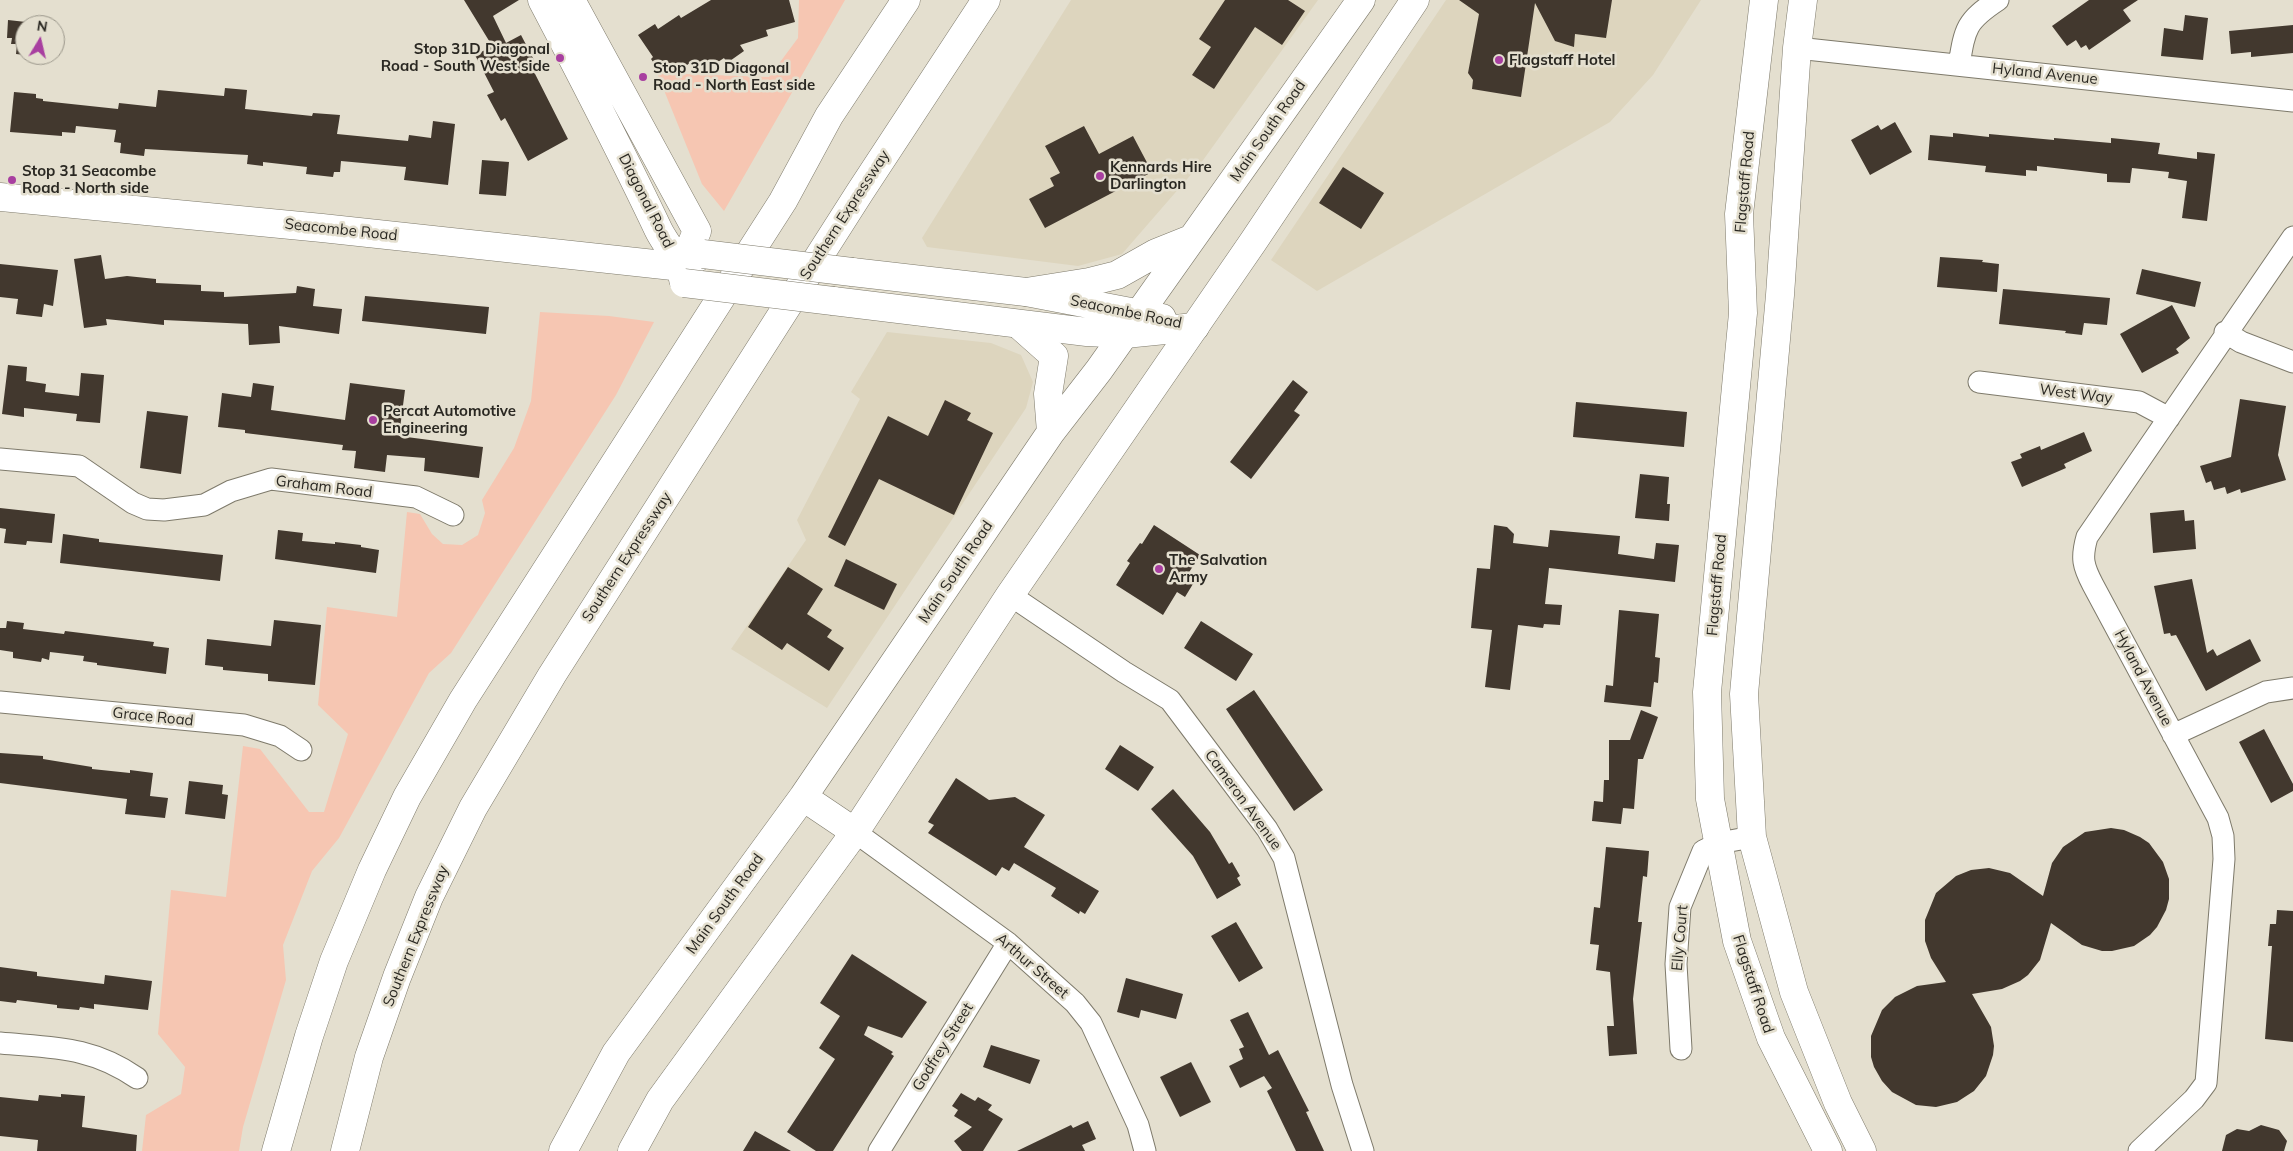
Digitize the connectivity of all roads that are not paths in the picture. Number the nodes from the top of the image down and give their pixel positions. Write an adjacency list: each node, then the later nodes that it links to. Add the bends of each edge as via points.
1 (891, 0): 14 (main road)
2 (906, 0): 14 (main road)
3 (986, 0): 44 (main road, Southern Expressway, via 552,674 473,808 429,897 397,977 369,1057)
4 (1361, 0): 17 (main road, Main South Road)
5 (1415, 0): 22 (main road)
6 (1803, 0): 10 (main road)
7 (1998, 0): 11 (street, via 1971,21 1963,38)
8 (564, 4): 18 (main road, Diagonal Road, via 617,143 661,235)
9 (1764, 5): 10 (main road); 12 (main road, Flagstaff Road)
10 (1797, 48): 11 (street, Hyland Avenue); 12 (main road); 37 (main road, via 1780,295 1744,694)
11 (1959, 65): 13 (street, Hyland Avenue)
12 (1756, 78): 38 (main road, Flagstaff Road, via 1739,214 1744,313 1707,692 1710,799)
13 (2293, 101)
14 (829, 116): 43 (main road, via 783,201 463,700 407,797 334,961)
15 (0, 196): 18 (main road, Seacombe Road)
16 (2293, 237): 23 (street, Hyland Avenue)
17 (1191, 239): 19 (main road, via 1156,253 1116,275); 20 (main road, Main South Road)
18 (689, 268): 19 (main road, Seacombe Road, bridge, via 852,272); 21 (main road, Seacombe Road, bridge, via 833,301)
19 (1026, 292): 20 (main road, Seacombe Road)
20 (1133, 323): 21 (main road, Seacombe Road, via 1087,332); 22 (main road, Seacombe Road); 27 (main road, Main South Road)
21 (1018, 324): 27 (main road, via 1054,356 1048,394)
22 (1195, 327): 30 (main road)
23 (2225, 332): 24 (street, via 2241,342); 26 (street, Hyland Avenue)
24 (2293, 362)
25 (1979, 382): 26 (street, West Way, via 2139,402)
26 (2169, 418): 33 (street, Hyland Avenue, via 2087,537 2083,566)
27 (1051, 432): 35 (main road, Main South Road)
28 (0, 459): 29 (street, Graham Road, via 79,466 147,509 204,506 232,492 271,479 416,497)
29 (453, 515)
30 (1010, 595): 36 (main road); 49 (street, Cameron Avenue, via 1170,700 1267,829 1284,858 1342,1085)
31 (2293, 688): 33 (street, via 2266,692)
32 (0, 702): 34 (street, Grace Road, via 244,725 280,736)
33 (2173, 735): 52 (street, Hyland Avenue, via 2218,818 2223,836 2224,859 2206,1083)
34 (301, 750)
35 (803, 797): 36 (main road); 45 (main road, Main South Road, via 616,1053)
36 (855, 832): 39 (street, Arthur Street); 46 (main road, via 660,1100)
37 (1752, 836): 38 (street, Elly Court); 51 (main road, via 1794,992 1838,1102)
38 (1719, 843): 41 (street, Elly Court, via 1703,851 1680,907 1676,964); 50 (main road, Flagstaff Road, via 1737,941 1771,1038)
39 (1008, 943): 47 (street, Godfrey Street); 48 (street, Arthur Street, via 1075,1003 1091,1023 1138,1125)
40 (0, 1043): 42 (street, via 89,1053)
41 (1681, 1049)
42 (137, 1078)
43 (276, 1151)
44 (345, 1151)
45 (563, 1151)
46 (632, 1151)
47 (879, 1151)
48 (1145, 1151)
49 (1363, 1151)
50 (1828, 1151)
51 (1862, 1151)
52 (2139, 1151)

